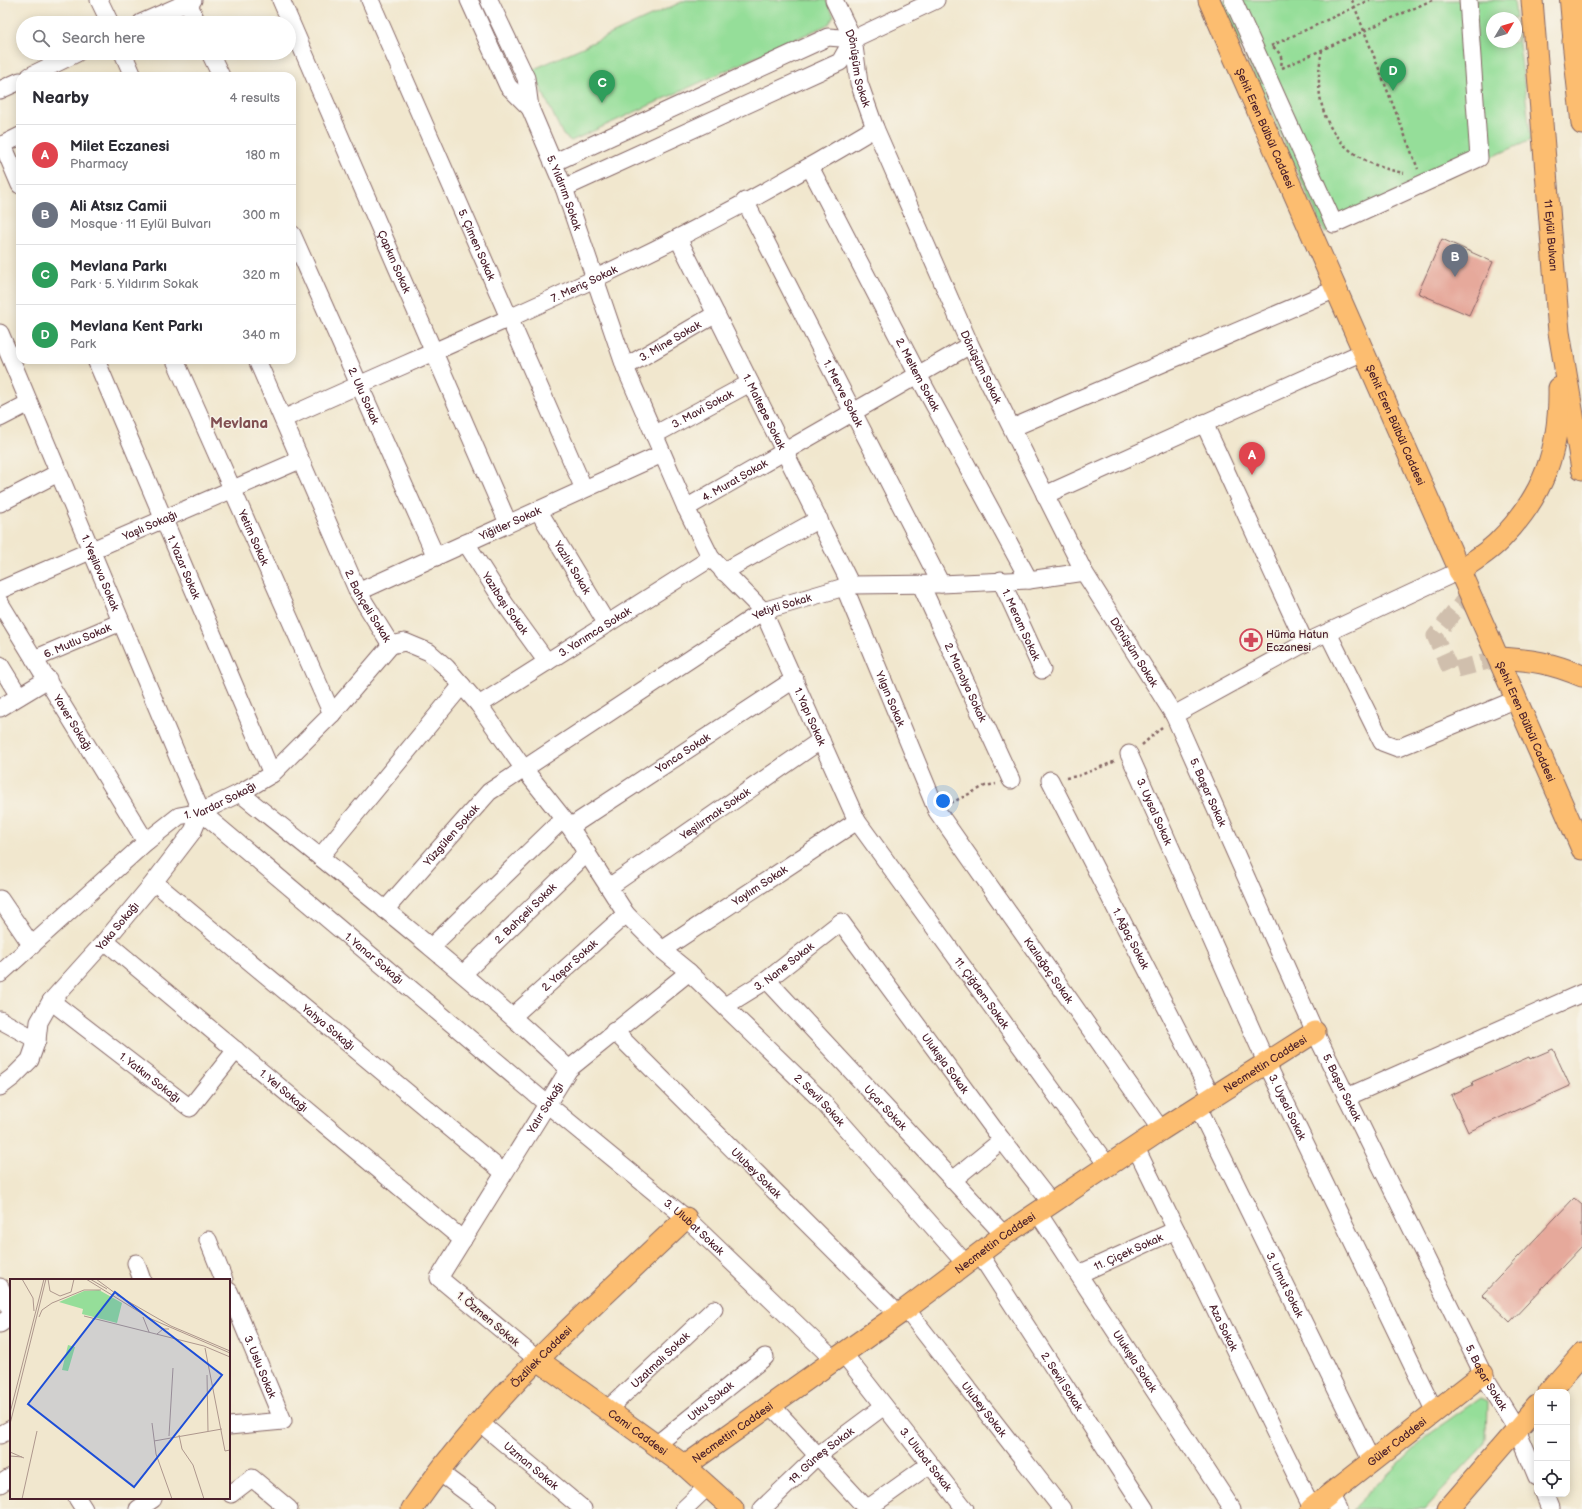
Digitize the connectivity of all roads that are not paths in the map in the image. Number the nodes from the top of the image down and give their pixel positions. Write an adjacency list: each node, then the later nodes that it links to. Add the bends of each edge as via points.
1 (99, 0): 15 (street)
2 (281, 0): 18 (street, Çapkın Sokak)
3 (370, 0): 45 (street, 5. Çimen Sokak)
4 (469, 0): 30 (street, 5. Yıldırım Sokak, via 508,86)
5 (489, 0): 30 (street, 5. Yıldırım Sokak, via 526,78)
6 (834, 0): 20 (street, Dönüşüm Sokak)
7 (936, 0): 20 (street)
8 (1209, 0): 43 (main road, Şehit Eren Bülbül Caddesi)
9 (1233, 0): 10 (street, via 1263,49 1334,224 1479,158)
10 (1468, 0)
11 (1567, 0): 21 (main road)
12 (1571, 0): 21 (highway)
13 (190, 1): 16 (street); 17 (street)
14 (1532, 3): 46 (main road, 11 Eylül Bulvarı)
15 (107, 16)
16 (157, 16)
17 (195, 16)
18 (288, 16)
19 (296, 34): 49 (street, Çapkın Sokak)
20 (853, 39): 32 (street, Dönüşüm Sokak, via 859,83); 35 (street, via 828,38); 38 (street, via 840,62)
21 (1576, 59): 31 (main road)
22 (63, 60): 25 (street)
23 (126, 60): 26 (street)
24 (213, 60): 27 (street)
25 (38, 72)
26 (131, 72)
27 (219, 72)
28 (16, 83): 29 (street)
29 (0, 90)
30 (530, 108): 35 (street, 5. Yıldırım Sokak)
31 (1582, 124)
32 (875, 128): 36 (street, 7. Meriç Sokak); 48 (street, Dönüşüm Sokak)
33 (16, 138): 34 (street)
34 (1, 145): 37 (street)
35 (553, 164): 38 (street, 5. Yıldırım Sokak)
36 (810, 167): 39 (street, 7. Meriç Sokak); 55 (street, 2. Meltem Sokak)
37 (16, 177)
38 (564, 188): 42 (street, 5. Yıldırım Sokak)
39 (745, 202): 40 (street, 7. Meriç Sokak); 59 (street, 1. Merve Sokak)
40 (678, 238): 42 (street, 7. Meriç Sokak); 44 (street, 1. Maltepe Sokak)
41 (296, 243): 57 (street, 2. Ulu Sokak)
42 (594, 280): 45 (street, 7. Meriç Sokak); 54 (street, 5. Yıldırım Sokak)
43 (1336, 290): 50 (main road, Şehit Eren Bülbül Caddesi); 63 (street)
44 (716, 314): 54 (street, 3. Mine Sokak); 56 (street, 1. Maltepe Sokak)
45 (510, 317): 49 (street, 7. Meriç Sokak); 70 (street, 5. Çimen Sokak)
46 (1559, 332): 68 (main road, 11 Eylül Bulvarı); 85 (main road, via 1560,408 1551,463 1537,491 1500,541)
47 (0, 333): 58 (street, 1. Yeşilova Sokak)
48 (970, 345): 55 (street, 4. Murat Sokak); 63 (street, Dönüşüm Sokak)
49 (435, 351): 57 (street, 7. Meriç Sokak); 78 (street, Çapkın Sokak)
50 (1363, 352): 62 (street); 85 (main road, Şehit Eren Bülbül Caddesi)
51 (98, 364): 76 (street, 1. Yazar Sokak)
52 (177, 364): 71 (street, Yetim Sokak)
53 (259, 364): 61 (street, 2. Bahçeli Sokak)
54 (625, 367): 64 (street, 5. Yıldırım Sokak)
55 (918, 375): 59 (street, 4. Murat Sokak); 87 (street, 2. Meltem Sokak)
56 (750, 383): 64 (street, 3. Mavi Sokak); 65 (street, 1. Maltepe Sokak)
57 (360, 384): 61 (street, 7. Meriç Sokak); 81 (street, 2. Ulu Sokak)
58 (29, 403): 60 (street); 69 (street, 1. Yeşilova Sokak)
59 (853, 412): 65 (street, 4. Murat Sokak); 88 (street, 1. Merve Sokak)
60 (0, 418)
61 (283, 419): 67 (street, 2. Bahçeli Sokak)
62 (1204, 423): 72 (street); 98 (street)
63 (1012, 428): 72 (street, Dönüşüm Sokak)
64 (654, 435): 66 (street, 5. Yıldırım Sokak)
65 (784, 452): 74 (street, 4. Murat Sokak); 77 (street, 1. Maltepe Sokak)
66 (662, 454): 70 (street, Yiğitler Sokak); 74 (street, 5. Yıldırım Sokak)
67 (300, 460): 71 (street, Yaşlı Sokağı); 92 (street, 2. Bahçeli Sokak)
68 (1582, 469)
69 (58, 473): 73 (street); 80 (street, 1. Yeşilova Sokak)
70 (584, 489): 75 (street, Yiğitler Sokak)
71 (232, 490): 76 (street, Yaşlı Sokağı); 113 (street, Yetim Sokak)
72 (1045, 494): 84 (street, Dönüşüm Sokak)
73 (0, 503)
74 (686, 508): 82 (street, 5. Yıldırım Sokak)
75 (538, 510): 78 (street, Yiğitler Sokak); 96 (street, Yazlık Sokak)
76 (164, 519): 80 (street, Yaşlı Sokağı); 118 (street, 1. Yazar Sokak)
77 (819, 519): 83 (street); 89 (street, 1. Maltepe Sokak)
78 (508, 523): 79 (street, Yiğitler Sokak)
79 (466, 543): 81 (street, Yiğitler Sokak); 102 (street, Yazıbaşı Sokak, via 504,604)
80 (91, 551): 91 (street, Yaşlı Sokağı); 95 (street, 1. Yeşilova Sokak)
81 (436, 557): 92 (street, Yiğitler Sokak)
82 (711, 558): 83 (street, 5. Yıldırım Sokak); 96 (street, 3. Yarımca Sokak)
83 (723, 572): 94 (street, 5. Yıldırım Sokak)
84 (1084, 572): 87 (street, Yetiyti Sokak); 114 (street, Dönüşüm Sokak)
85 (1459, 572): 97 (street); 100 (main road, Şehit Eren Bülbül Caddesi)
86 (1001, 580): 87 (street, Yetiyti Sokak); 88 (street, Yetiyti Sokak); 104 (street, 1. Meram Sokak)
87 (1029, 580)
88 (941, 584): 90 (street, Yetiyti Sokak)
89 (848, 585): 90 (street, Yetiyti Sokak); 94 (street, Yetiyti Sokak); 122 (street, Yılgın Sokak)
90 (920, 585): 119 (street, 2. Manolya Sokak)
91 (0, 590)
92 (358, 592): 99 (street, 2. Bahçeli Sokak)
93 (0, 603): 101 (street, Yaver Sokağı)
94 (763, 611): 107 (street, 1. Yapı Sokak); 117 (street, Yetiyti Sokak)
95 (121, 622): 101 (street, 6. Mutlu Sokak); 123 (street, 1. Yeşilova Sokak)
96 (607, 624): 102 (street, 3. Yarımca Sokak)
97 (1328, 633): 98 (street); 110 (street, via 1382,742 1398,748)
98 (1305, 643): 114 (street)
99 (391, 645): 108 (street, 2. Bahçeli Sokak, via 405,642 429,652); 113 (street, 1. Vardar Sokağı)
100 (1499, 658): 105 (main road, via 1536,660); 110 (main road, Şehit Eren Bülbül Caddesi)
101 (34, 659): 106 (street, Yaver Sokağı)
102 (547, 662): 111 (street, 3. Yarımca Sokak)
103 (0, 665): 109 (street)
104 (1042, 670)
105 (1582, 676)
106 (48, 679): 109 (street); 126 (street, Yaver Sokağı)
107 (795, 679): 115 (street, 1. Yapı Sokak); 125 (street, Yonca Sokak)
108 (462, 685): 111 (street, 2. Bahçeli Sokak); 129 (street)
109 (19, 696): 112 (street)
110 (1517, 699): 127 (main road, Şehit Eren Bülbül Caddesi)
111 (479, 705): 117 (street, 2. Bahçeli Sokak)
112 (0, 708)
113 (332, 714): 118 (street, 1. Vardar Sokağı)
114 (1174, 715): 150 (street, 5. Başar Sokak)
115 (821, 740): 124 (street, 1. Yapı Sokak); 131 (street, Yeşilırmak Sokak)
116 (1129, 754): 153 (street, 3. Uysal Sokak)
117 (524, 769): 125 (street, 2. Bahçeli Sokak); 133 (street, Yüzgülen Sokak, via 488,792)
118 (272, 774): 121 (street, 1. Vardar Sokağı)
119 (1011, 780)
120 (1050, 780): 157 (street, 1. Ağaç Sokak)
121 (240, 793): 123 (street, 1. Vardar Sokağı); 129 (street)
122 (937, 811): 159 (street, Kızılağaç Sokak)
123 (201, 812): 126 (street, 1. Vardar Sokağı, via 178,816); 130 (street, Yaka Sokağı, via 193,832); 158 (street, 1. Yanar Sokağı)
124 (857, 821): 139 (street, Yaylım Sokak); 162 (street, 11. Çiğdem Sokak)
125 (567, 823): 128 (street, 2. Bahçeli Sokak); 138 (street, Yonca Sokak)
126 (146, 842): 137 (street, 1. Vardar Sokağı)
127 (1582, 849)
128 (587, 853): 131 (street, 2. Bahçeli Sokak); 142 (street, 2. Bahçeli Sokak)
129 (320, 857): 133 (street)
130 (154, 882): 136 (street, Yaka Sokağı); 163 (street, Yahya Sokağı)
131 (609, 887): 134 (street, 2. Bahçeli Sokak)
132 (0, 899): 137 (street)
133 (385, 910): 138 (street)
134 (626, 914): 139 (street, 2. Bahçeli Sokak); 147 (street, 2. Yaşar Sokak)
135 (841, 922): 143 (street, 3. Nane Sokak); 160 (street, Ulukışla Sokak)
136 (105, 941): 145 (street, Yaka Sokağı); 152 (street, 1. Yel Sokağı)
137 (32, 946): 141 (street, 1. Vardar Sokağı)
138 (431, 948): 142 (street)
139 (662, 950): 140 (street, 2. Sevil Sokak)
140 (689, 972): 146 (street, 2. Sevil Sokak); 149 (street, Yatır Sokağı)
141 (0, 974)
142 (463, 974): 147 (street)
143 (767, 980): 146 (street, 3. Nane Sokak); 164 (street, Uçar Sokak)
144 (1582, 993): 156 (street)
145 (51, 1001): 151 (street, Yaka Sokağı, via 39,1022); 152 (street, 1. Yatkın Sokağı, via 190,1108)
146 (725, 1006): 171 (street, 2. Sevil Sokak, via 822,1101)
147 (513, 1016): 154 (street)
148 (0, 1020): 151 (street)
149 (614, 1031): 154 (street, Yatır Sokağı); 181 (street, Ulubey Sokak)
150 (1315, 1032): 153 (main road, Necmettin Caddesi); 156 (street, 5. Başar Sokak)
151 (37, 1040): 155 (street, Yaka Sokağı, via 30,1060)
152 (236, 1050): 170 (street, 1. Yel Sokağı)
153 (1266, 1062): 157 (main road, Necmettin Caddesi); 194 (street, 3. Uysal Sokak)
154 (569, 1069): 158 (street, Yatır Sokağı)
155 (0, 1086)
156 (1347, 1098): 188 (street, 5. Başar Sokak)
157 (1205, 1102): 159 (main road, Necmettin Caddesi); 202 (street, 3. Umut Sokak)
158 (547, 1104): 163 (street, Yatır Sokağı); 166 (street, 3. Ulubat Sokak)
159 (1161, 1130): 161 (main road, Necmettin Caddesi)
160 (1002, 1140): 164 (street); 165 (street, Ulukışla Sokak)
161 (1135, 1146): 162 (main road, Necmettin Caddesi); 167 (street, Aza Sokak)
162 (1107, 1165): 165 (main road, Necmettin Caddesi)
163 (504, 1172): 170 (street, Yatır Sokağı)
164 (953, 1180): 168 (street, Uçar Sokak)
165 (1045, 1208): 168 (main road, Necmettin Caddesi); 173 (street, Ulukışla Sokak)
166 (686, 1218): 185 (street, 3. Ulubat Sokak); 187 (main road, Özdilek Caddesi)
167 (1176, 1230): 173 (street, 11. Çiçek Sokak); 229 (street, Aza Sokak)
168 (1004, 1235): 171 (main road, Necmettin Caddesi)
169 (208, 1240): 176 (street)
170 (464, 1240): 174 (street, Yatır Sokağı)
171 (972, 1258): 181 (main road, Necmettin Caddesi); 227 (street, 2. Sevil Sokak)
172 (136, 1263): 175 (street)
173 (1080, 1274): 228 (street, Ulukışla Sokak)
174 (439, 1278): 187 (street, 1. Özmen Sokak)
175 (142, 1279)
176 (224, 1279)
177 (0, 1287): 179 (street)
178 (230, 1293): 196 (street, 3. Uslu Sokak, via 283,1421)
179 (10, 1310)
180 (714, 1310): 193 (street, Uzatmalı Sokak)
181 (902, 1312): 185 (main road, Necmettin Caddesi); 226 (street, Ulubey Sokak)
182 (10, 1317): 183 (street)
183 (0, 1324)
184 (1582, 1354): 189 (main road)
185 (838, 1356): 190 (main road, Necmettin Caddesi); 191 (street, 3. Ulubat Sokak)
186 (765, 1357): 200 (street, Utku Sokak)
187 (538, 1360): 193 (main road, Cami Caddesi); 195 (main road, Özdilek Caddesi)
188 (1483, 1374): 194 (main road, Güler Caddesi); 197 (street, 5. Başar Sokak)
189 (1552, 1389)
190 (770, 1404): 201 (street); 204 (main road, Necmettin Caddesi)
191 (884, 1406): 201 (street, 19. Güneş Sokak); 203 (street, 3. Ulubat Sokak)
192 (1534, 1409): 197 (main road)
193 (607, 1410): 200 (main road, Cami Caddesi)
194 (1436, 1412): 202 (main road, Güler Caddesi)
195 (479, 1422): 206 (main road, Özdilek Caddesi); 220 (street, Uzman Sokak)
196 (230, 1426)
197 (1517, 1429): 205 (street, 5. Başar Sokak); 230 (main road)
198 (10, 1430): 199 (street)
199 (0, 1435)
200 (656, 1445): 204 (main road, Cami Caddesi)
201 (817, 1456): 223 (street, 19. Güneş Sokak); 224 (street)
202 (1372, 1462): 214 (main road, Güler Caddesi)
203 (930, 1464): 224 (street); 225 (street, 3. Ulubat Sokak)
204 (685, 1466): 209 (main road, Cami Caddesi)
205 (1534, 1470)
206 (439, 1472): 218 (main road, Özdilek Caddesi); 219 (street)
207 (10, 1478): 208 (street)
208 (0, 1484)
209 (708, 1486): 221 (street); 222 (main road, Cami Caddesi)
210 (230, 1492): 217 (street, via 252,1478)
211 (1545, 1497): 231 (street)
212 (78, 1499): 215 (street)
213 (155, 1502): 216 (street)
214 (1334, 1502): 229 (main road, Güler Caddesi)
215 (84, 1509)
216 (138, 1509)
217 (289, 1509)
218 (412, 1509)
219 (489, 1509)
220 (583, 1509)
221 (684, 1509)
222 (733, 1509)
223 (762, 1509)
224 (867, 1509)
225 (965, 1509)
226 (1062, 1509)
227 (1145, 1509)
228 (1232, 1509)
229 (1311, 1509)
230 (1448, 1509)
231 (1550, 1509)

